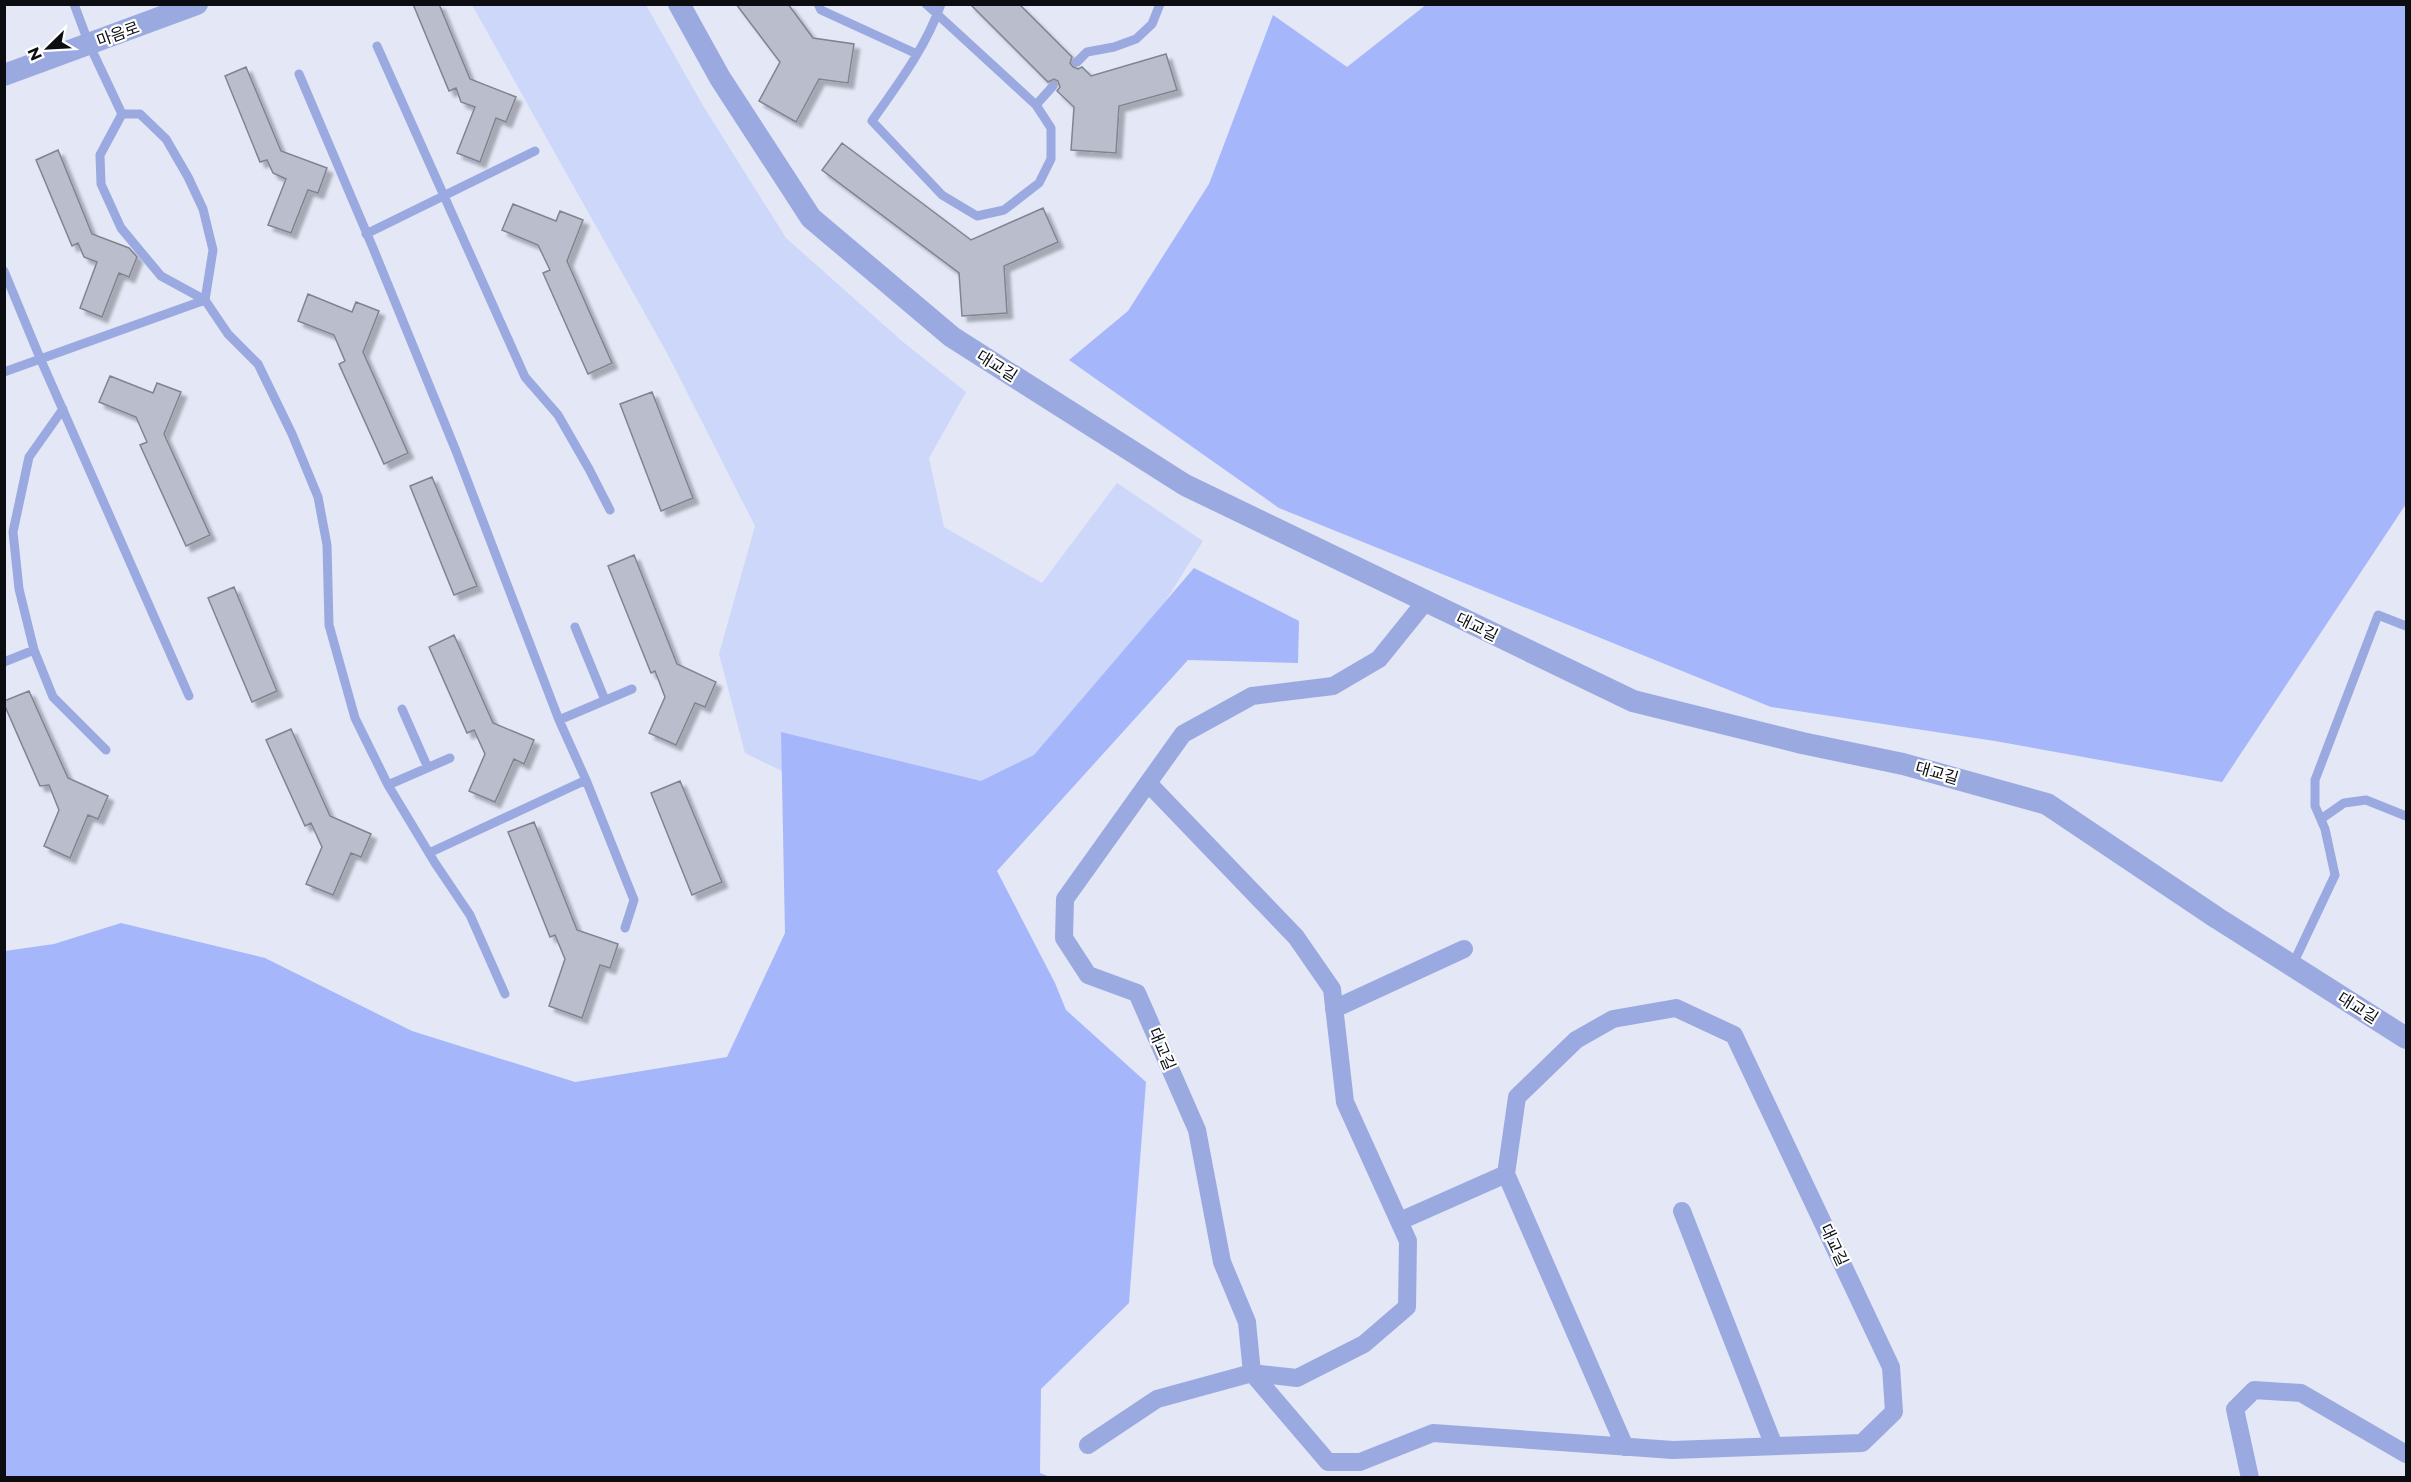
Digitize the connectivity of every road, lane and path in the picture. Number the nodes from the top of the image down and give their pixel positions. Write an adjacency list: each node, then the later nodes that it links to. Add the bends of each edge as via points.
1 (74, 4): 9 (lane)
2 (197, 4): 9 (street, 마음로)
3 (679, 4): 27 (street, 대교길, via 720,78 811,218 952,337 1185,485)
4 (818, 4): 11 (lane, via 821,10)
5 (926, 4): 8 (lane)
6 (941, 4): 8 (lane)
7 (1160, 4): 12 (lane, via 1152,24 1136,39 1087,52)
8 (938, 15): 11 (lane); 16 (lane)
9 (89, 44): 14 (street, 마음로); 17 (lane)
10 (377, 46): 19 (lane)
11 (917, 54): 16 (lane, via 872,121 942,195 977,216 1005,210 1039,183 1052,159 1051,128)
12 (1077, 62)
13 (299, 74): 20 (lane)
14 (4, 75)
15 (1053, 86): 16 (lane)
16 (1036, 105)
17 (122, 114): 22 (lane, via 140,114 166,139 202,209 213,250); 22 (lane, via 100,155 101,184 122,228 161,276)
18 (535, 151): 19 (lane)
19 (444, 196): 20 (lane); 26 (lane, via 525,377 558,415)
20 (366, 234): 36 (lane, via 456,451)
21 (4, 271): 23 (lane)
22 (205, 300): 23 (lane); 42 (lane, via 228,334 258,364 318,497 327,545 328,625 355,718)
23 (40, 358): 24 (lane); 25 (lane)
24 (4, 372)
25 (63, 409): 30 (lane, via 29,457 13,532 19,589); 33 (lane)
26 (610, 510)
27 (1425, 602): 41 (street, 대교길, via 1379,660 1333,686 1252,696 1183,734); 48 (street, 대교길, via 1633,701 1903,764 2047,804)
28 (2406, 626): 44 (lane, via 2378,615 2315,780 2315,806)
29 (575, 627): 34 (lane)
30 (34, 650): 31 (lane); 37 (lane, via 52,697)
31 (4, 662)
32 (632, 689): 34 (lane)
33 (189, 696)
34 (605, 700): 36 (lane)
35 (402, 709): 39 (lane)
36 (559, 720): 40 (lane)
37 (106, 750)
38 (450, 758): 39 (lane)
39 (428, 768): 42 (lane)
40 (586, 780): 45 (lane); 46 (lane, via 634,900)
41 (1148, 783): 50 (street, via 1296,938 1332,989); 55 (street, 대교길, via 1065,899 1064,938 1088,975 1137,993 1197,1131 1222,1262 1247,1322)
42 (388, 785): 45 (lane)
43 (2406, 816): 44 (lane, via 2366,800 2344,803)
44 (2321, 819): 48 (lane, via 2334,875)
45 (429, 853): 49 (lane, via 470,915)
46 (626, 927)
47 (1464, 949): 50 (street)
48 (2292, 966): 51 (street, 대교길)
49 (506, 994)
50 (1334, 1009): 54 (street, via 1345,1102)
51 (2406, 1038)
52 (1506, 1174): 54 (street); 57 (street, 대교길, via 1517,1097 1576,1040 1613,1019 1676,1008 1734,1035 1891,1367 1894,1412 1862,1443); 58 (street)
53 (1682, 1212): 57 (street)
54 (1400, 1221): 55 (street, via 1408,1241 1407,1307 1364,1344 1297,1378)
55 (1252, 1374): 56 (street, via 1157,1399); 58 (street, 대교길, via 1328,1462 1360,1462 1433,1433)
56 (1088, 1445)
57 (1774, 1446): 58 (street, 대교길, via 1673,1450)
58 (1625, 1447)
59 (2406, 1454): 60 (street, via 2301,1393 2254,1390 2235,1409)
60 (2250, 1478)

